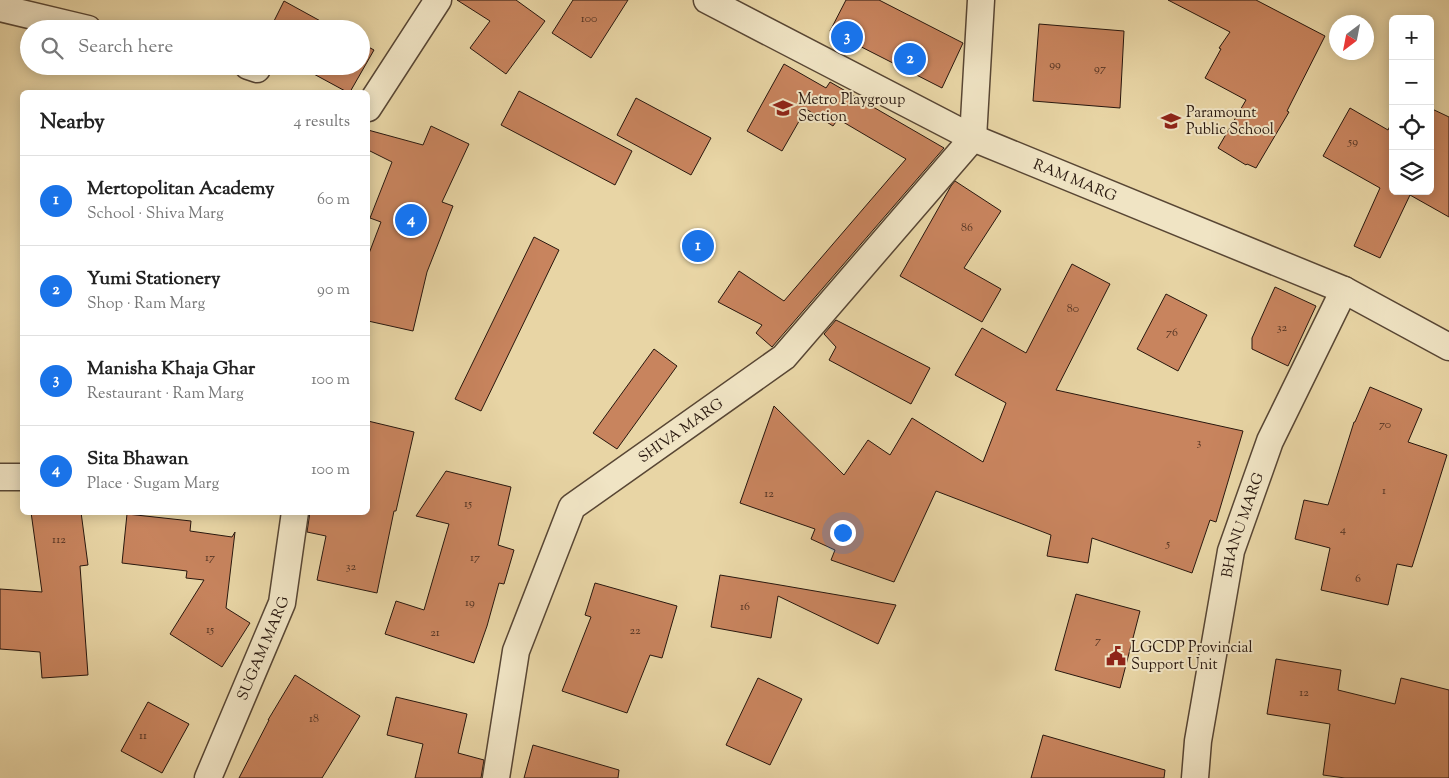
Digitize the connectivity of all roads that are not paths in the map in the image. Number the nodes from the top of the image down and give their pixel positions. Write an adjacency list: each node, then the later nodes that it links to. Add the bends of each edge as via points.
1 (438, 0): 6 (street)
2 (707, 0): 7 (street, RAM MARG)
3 (981, 0): 7 (street)
4 (0, 8): 5 (street)
5 (50, 20)
6 (370, 105)
7 (973, 138): 8 (street, RAM MARG); 14 (street, SHIVA MARG, via 784,357 572,507 516,651)
8 (1344, 290): 9 (street, RAM MARG); 15 (street, BHANU MARG, via 1270,441 1231,551 1198,741)
9 (1449, 348)
10 (0, 477): 11 (street)
11 (20, 477)
12 (295, 515): 13 (street, SUGAM MARG, via 282,603)
13 (208, 778)
14 (496, 778)
15 (1195, 778)

